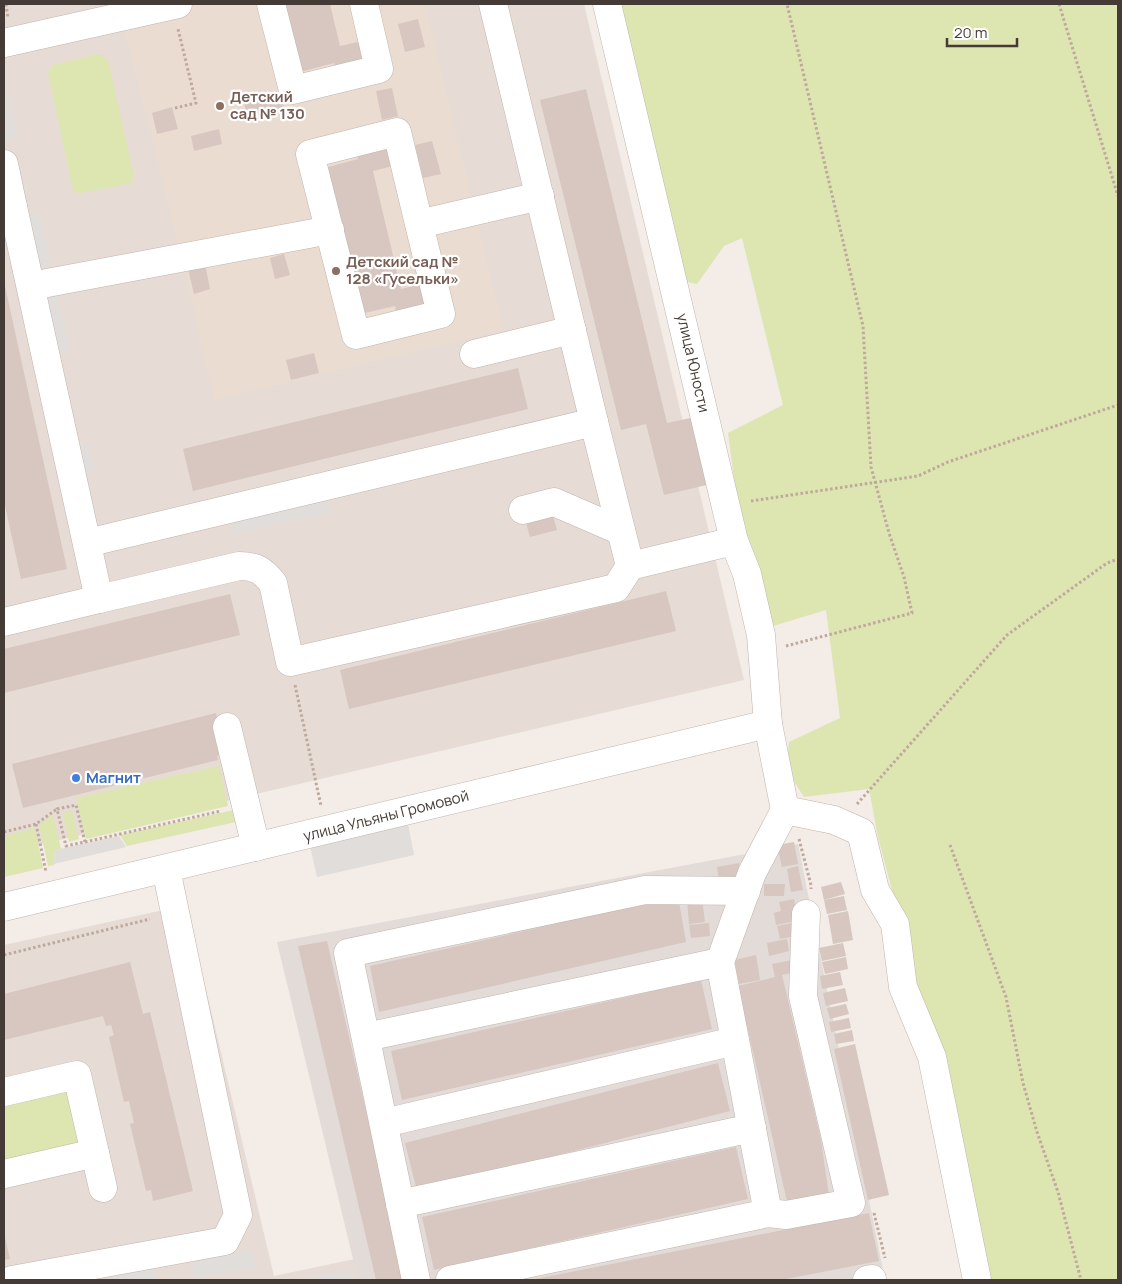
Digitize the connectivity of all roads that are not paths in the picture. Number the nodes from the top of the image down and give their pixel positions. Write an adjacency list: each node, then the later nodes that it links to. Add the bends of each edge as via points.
1 (175, 4): 6 (street)
2 (271, 4): 3 (street, via 293,90 379,69)
3 (364, 4)
4 (493, 4): 8 (street)
5 (607, 4): 18 (street, улица Юности)
6 (4, 43)
7 (4, 164): 9 (street)
8 (540, 196): 10 (street); 13 (street)
9 (9, 208): 12 (street)
10 (419, 224): 11 (street, via 397,132 310,154); 11 (street, via 441,314 356,335)
11 (330, 230): 12 (street)
12 (31, 286): 19 (street)
13 (572, 330): 14 (street); 15 (street)
14 (474, 354)
15 (594, 422): 17 (street); 19 (street)
16 (523, 510): 17 (street, via 554,502)
17 (621, 531): 20 (street)
18 (734, 541): 20 (street); 23 (street, улица Юности, via 747,574 761,635)
19 (87, 543): 21 (street)
20 (630, 566): 21 (street, via 616,588 290,662 273,583 252,566 239,566)
21 (99, 599): 22 (street)
22 (4, 622)
23 (768, 724): 25 (street, улица Юности); 26 (street, улица Ульяны Громовой)
24 (228, 727): 26 (street)
25 (784, 810): 28 (street); 45 (street, via 834,820 861,832 874,890 895,924 903,987 932,1057)
26 (256, 847): 27 (street, улица Ульяны Громовой)
27 (166, 869): 29 (street, улица Ульяны Громовой); 42 (street, via 238,1215 225,1241)
28 (746, 891): 31 (street); 32 (street, via 645,890 348,953)
29 (4, 907)
30 (806, 914): 41 (street, via 803,996 850,1203 786,1215)
31 (720, 962): 32 (street); 33 (street)
32 (366, 1038): 35 (street)
33 (735, 1041): 35 (street); 36 (street)
34 (4, 1092): 37 (street, via 77,1075)
35 (384, 1123): 40 (street)
36 (752, 1128): 40 (street); 41 (street)
37 (95, 1153): 38 (street); 39 (street)
38 (4, 1174)
39 (103, 1188)
40 (400, 1204): 43 (street)
41 (768, 1212): 44 (street)
42 (12, 1280)
43 (416, 1280)
44 (450, 1280)
45 (977, 1280)

